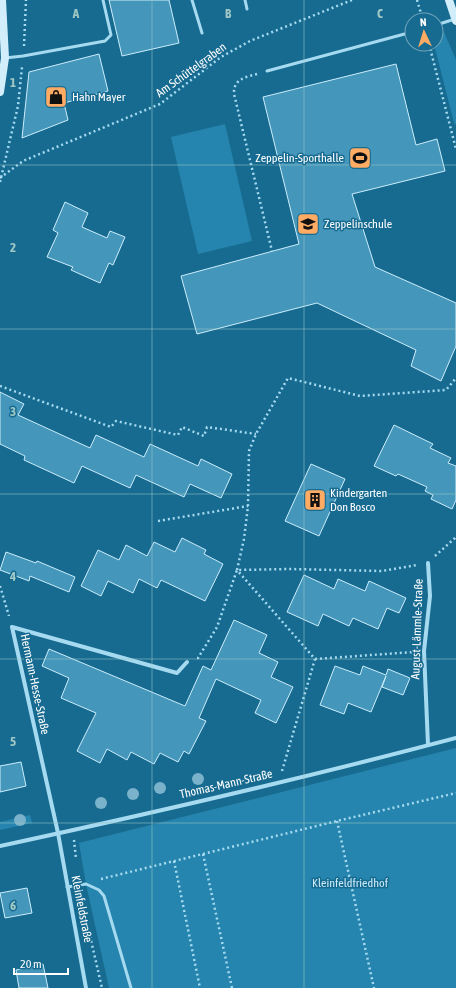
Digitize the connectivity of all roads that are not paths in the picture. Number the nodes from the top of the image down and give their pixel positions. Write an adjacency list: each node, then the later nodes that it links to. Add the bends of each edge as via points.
1 (2, 0): 11 (street)
2 (103, 0): 12 (lane, via 111,35 105,42)
3 (192, 0): 9 (lane)
4 (245, 0): 6 (lane)
5 (449, 0): 7 (street)
6 (248, 9)
7 (456, 20): 8 (lane)
8 (444, 23)
9 (202, 33)
10 (404, 34): 13 (lane)
11 (2, 44): 12 (street)
12 (5, 58): 14 (street)
13 (267, 71)
14 (0, 92)
15 (428, 562): 18 (street, August-Lämmle-Straße, via 430,596 424,651)
16 (187, 662): 19 (street, Hermann-Hesse-Straße, via 177,673 12,626)
17 (456, 738): 18 (street, Thomas-Mann-Straße)
18 (428, 745): 19 (street, Thomas-Mann-Straße, via 278,783)
19 (58, 833): 20 (street, Thomas-Mann-Straße); 21 (street, Kleinfeldstraße)
20 (0, 846)
21 (67, 887): 22 (street, Kleinfeldstraße); 23 (lane, via 86,884 99,890 104,896)
22 (86, 988)
23 (132, 988)

